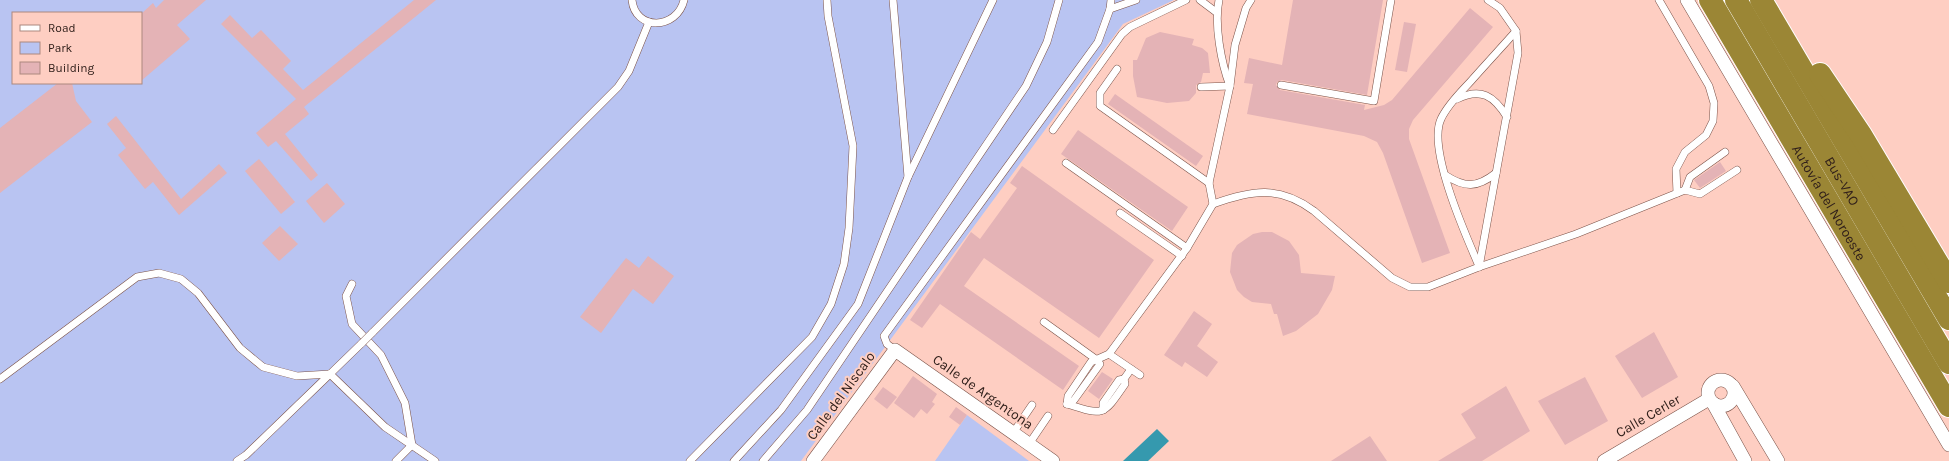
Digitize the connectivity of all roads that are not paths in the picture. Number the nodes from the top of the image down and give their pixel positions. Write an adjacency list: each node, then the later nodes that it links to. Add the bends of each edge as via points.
1 (632, 0): 23 (lane, via 636,11)
2 (684, 0): 23 (lane, via 677,16 659,24)
3 (827, 0): 70 (lane, via 853,146 849,228 844,264 831,304 812,337)
4 (893, 0): 37 (lane)
5 (993, 0): 37 (lane)
6 (1059, 0): 72 (lane, via 1047,42 1026,86 807,410)
7 (1111, 0): 21 (lane)
8 (1136, 0): 21 (lane)
9 (1186, 0): 31 (lane, via 1130,27 1122,34)
10 (1200, 0): 22 (lane)
11 (1218, 0): 22 (lane)
12 (1251, 0): 27 (lane, via 1246,8 1235,45)
13 (1391, 0): 26 (lane, via 1374,101)
14 (1488, 0): 24 (lane, via 1500,8)
15 (1659, 0): 40 (lane, via 1709,86 1714,103 1713,121 1706,135 1685,152 1676,169)
16 (1687, 0): 66 (street)
17 (1710, 0): 61 (highway, Autovía del Noroeste)
18 (1736, 0): 53 (highway, Bus-VAO)
19 (1761, 0): 48 (highway)
20 (1770, 0): 46 (highway, via 1861,135)
21 (1110, 8): 50 (lane, via 1098,42 884,336 887,344)
22 (1216, 12): 27 (lane, via 1225,73)
23 (650, 22): 55 (lane, bridge, via 629,71 618,87)
24 (1516, 31): 29 (lane); 30 (lane, via 1518,53)
25 (1117, 68): 38 (lane, via 1100,93 1100,106)
26 (1281, 85)
27 (1230, 86): 28 (lane); 38 (lane)
28 (1201, 87)
29 (1453, 101): 30 (lane, via 1468,94 1484,95 1498,103); 36 (lane, via 1441,119 1437,134)
30 (1507, 117): 35 (lane)
31 (1053, 130)
32 (1725, 152): 39 (lane, via 1690,177)
33 (1066, 163): 43 (lane)
34 (1737, 170): 39 (lane, via 1700,194)
35 (1496, 173): 36 (lane, via 1484,182 1471,185 1457,183); 45 (lane)
36 (1445, 175): 45 (lane)
37 (908, 177): 71 (lane, via 858,304 782,410)
38 (1209, 183): 41 (lane)
39 (1685, 190): 40 (lane)
40 (1677, 193): 45 (lane, via 1576,234)
41 (1214, 204): 43 (lane); 45 (lane, via 1240,194 1256,192 1280,195 1301,202 1392,278 1410,287 1428,287)
42 (1120, 213): 44 (lane)
43 (1187, 248): 44 (lane)
44 (1182, 256): 51 (lane)
45 (1479, 266)
46 (1949, 282)
47 (352, 284): 65 (lane, via 346,296 352,324 381,355 405,403)
48 (1949, 319)
49 (1044, 322): 52 (lane)
50 (895, 350): 63 (street, Calle de Argentona); 73 (street, Calle del Níscalo)
51 (1109, 354): 52 (lane); 54 (lane)
52 (1098, 360): 54 (lane, via 1091,362 1068,396 1067,404 1094,413 1103,410 1103,404 1119,380 1124,379)
53 (1949, 363)
54 (1131, 369): 56 (lane)
55 (330, 374): 57 (lane, via 297,376 263,367 240,348 198,293 181,279 159,273 137,277); 65 (lane, via 385,427); 67 (lane)
56 (1140, 375)
57 (0, 379)
58 (1733, 386): 59 (street, via 1734,396 1728,405 1717,406); 59 (street, via 1725,380 1714,380 1708,389); 77 (street)
59 (1711, 401): 75 (street, Calle Cerler); 76 (street)
60 (1032, 405): 63 (lane)
61 (1949, 406)
62 (1048, 416): 64 (lane)
63 (1013, 433): 64 (street, Calle de Argentona)
64 (1028, 444): 74 (street, Calle de Argentona)
65 (412, 445): 68 (lane); 69 (lane)
66 (1949, 445)
67 (238, 461)
68 (396, 461)
69 (435, 461)
70 (690, 461)
71 (734, 461)
72 (762, 461)
73 (813, 461)
74 (1053, 461)
75 (1604, 461)
76 (1745, 461)
77 (1778, 461)

